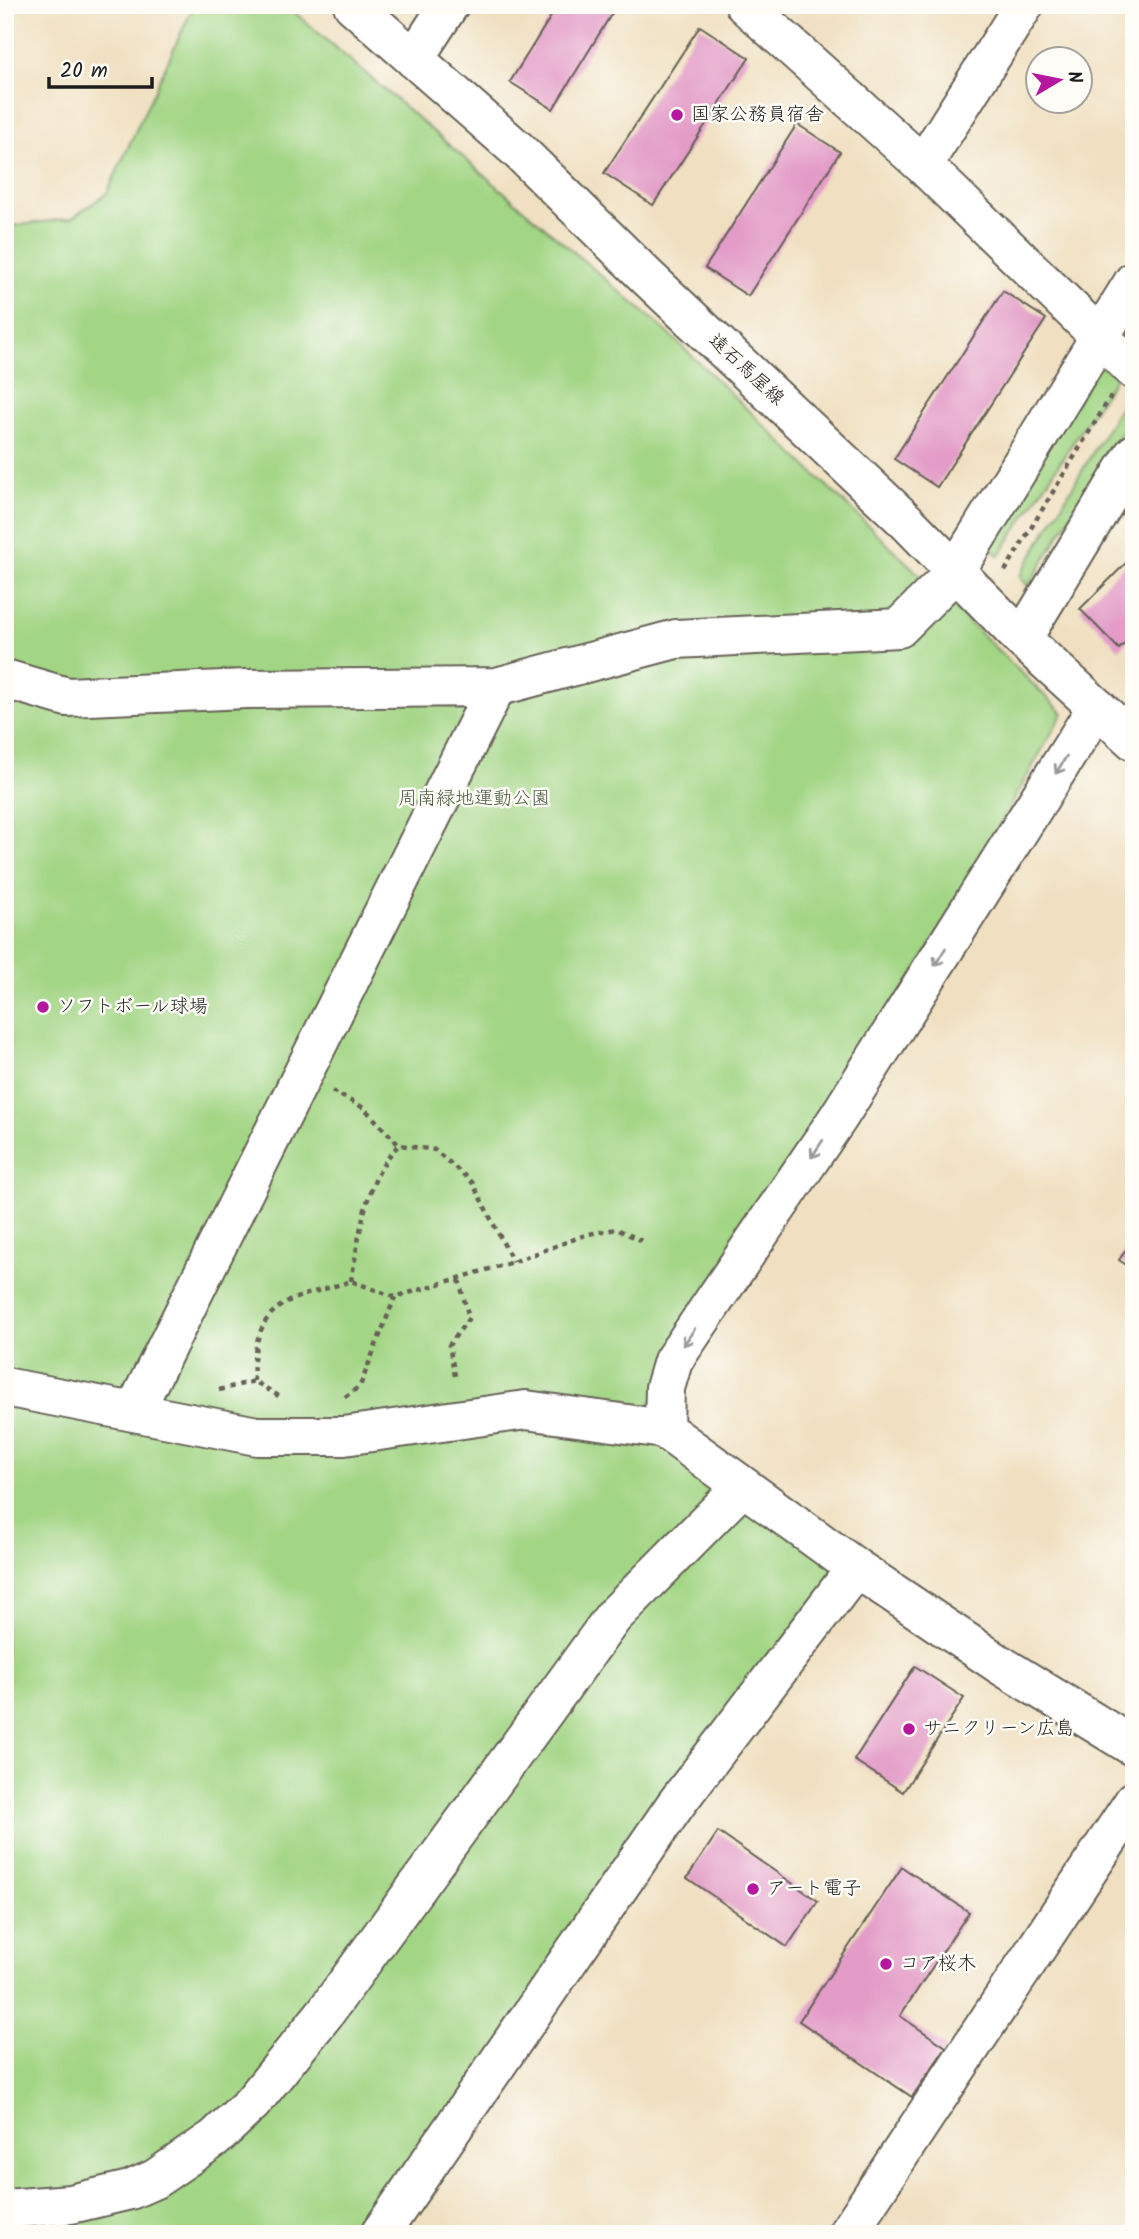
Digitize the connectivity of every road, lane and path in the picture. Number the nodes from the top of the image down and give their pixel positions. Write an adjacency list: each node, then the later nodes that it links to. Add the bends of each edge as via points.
1 (353, 5): 5 (street, 遠石馬屋線)
2 (449, 5): 5 (street)
3 (1024, 5): 6 (street)
4 (748, 6): 6 (street)
5 (414, 59): 12 (street, 遠石馬屋線, via 518,150)
6 (923, 166): 8 (street)
7 (1134, 281): 8 (street)
8 (1098, 336): 9 (street); 12 (street)
9 (1132, 368): 11 (path)
10 (1134, 454): 13 (street)
11 (1005, 571)
12 (955, 572): 13 (street, 遠石馬屋線); 15 (street, via 899,628 676,639)
13 (1023, 639): 16 (street, 遠石馬屋線)
14 (5, 679): 15 (street, via 67,697 246,689)
15 (496, 687): 18 (street)
16 (1097, 707): 17 (street, 遠石馬屋線); 30 (street, one-way to 30, via 838,1118 673,1361)
17 (1134, 741)
18 (302, 1075): 19 (path, via 364,1108); 29 (street)
19 (399, 1145): 21 (path, via 435,1150 472,1182); 22 (path, via 389,1155 366,1202)
20 (642, 1241): 21 (path, via 617,1229 587,1234)
21 (513, 1262): 23 (path)
22 (351, 1280): 24 (path); 28 (path, via 279,1307 260,1331 252,1360 254,1381)
23 (459, 1280): 24 (path); 25 (path, via 470,1318 449,1345)
24 (395, 1297): 27 (path, via 360,1386)
25 (455, 1376)
26 (5, 1387): 29 (street)
27 (340, 1401)
28 (292, 1404)
29 (134, 1412): 30 (street, via 257,1437 344,1436 526,1410)
30 (664, 1429): 31 (street)
31 (741, 1488): 32 (street); 35 (street, via 613,1617 333,2002 252,2103 215,2138 155,2179 130,2190 71,2204)
32 (856, 1568): 33 (street); 36 (street, via 676,1804)
33 (1134, 1747)
34 (1134, 1801): 37 (street)
35 (5, 2209)
36 (380, 2234)
37 (847, 2234)

